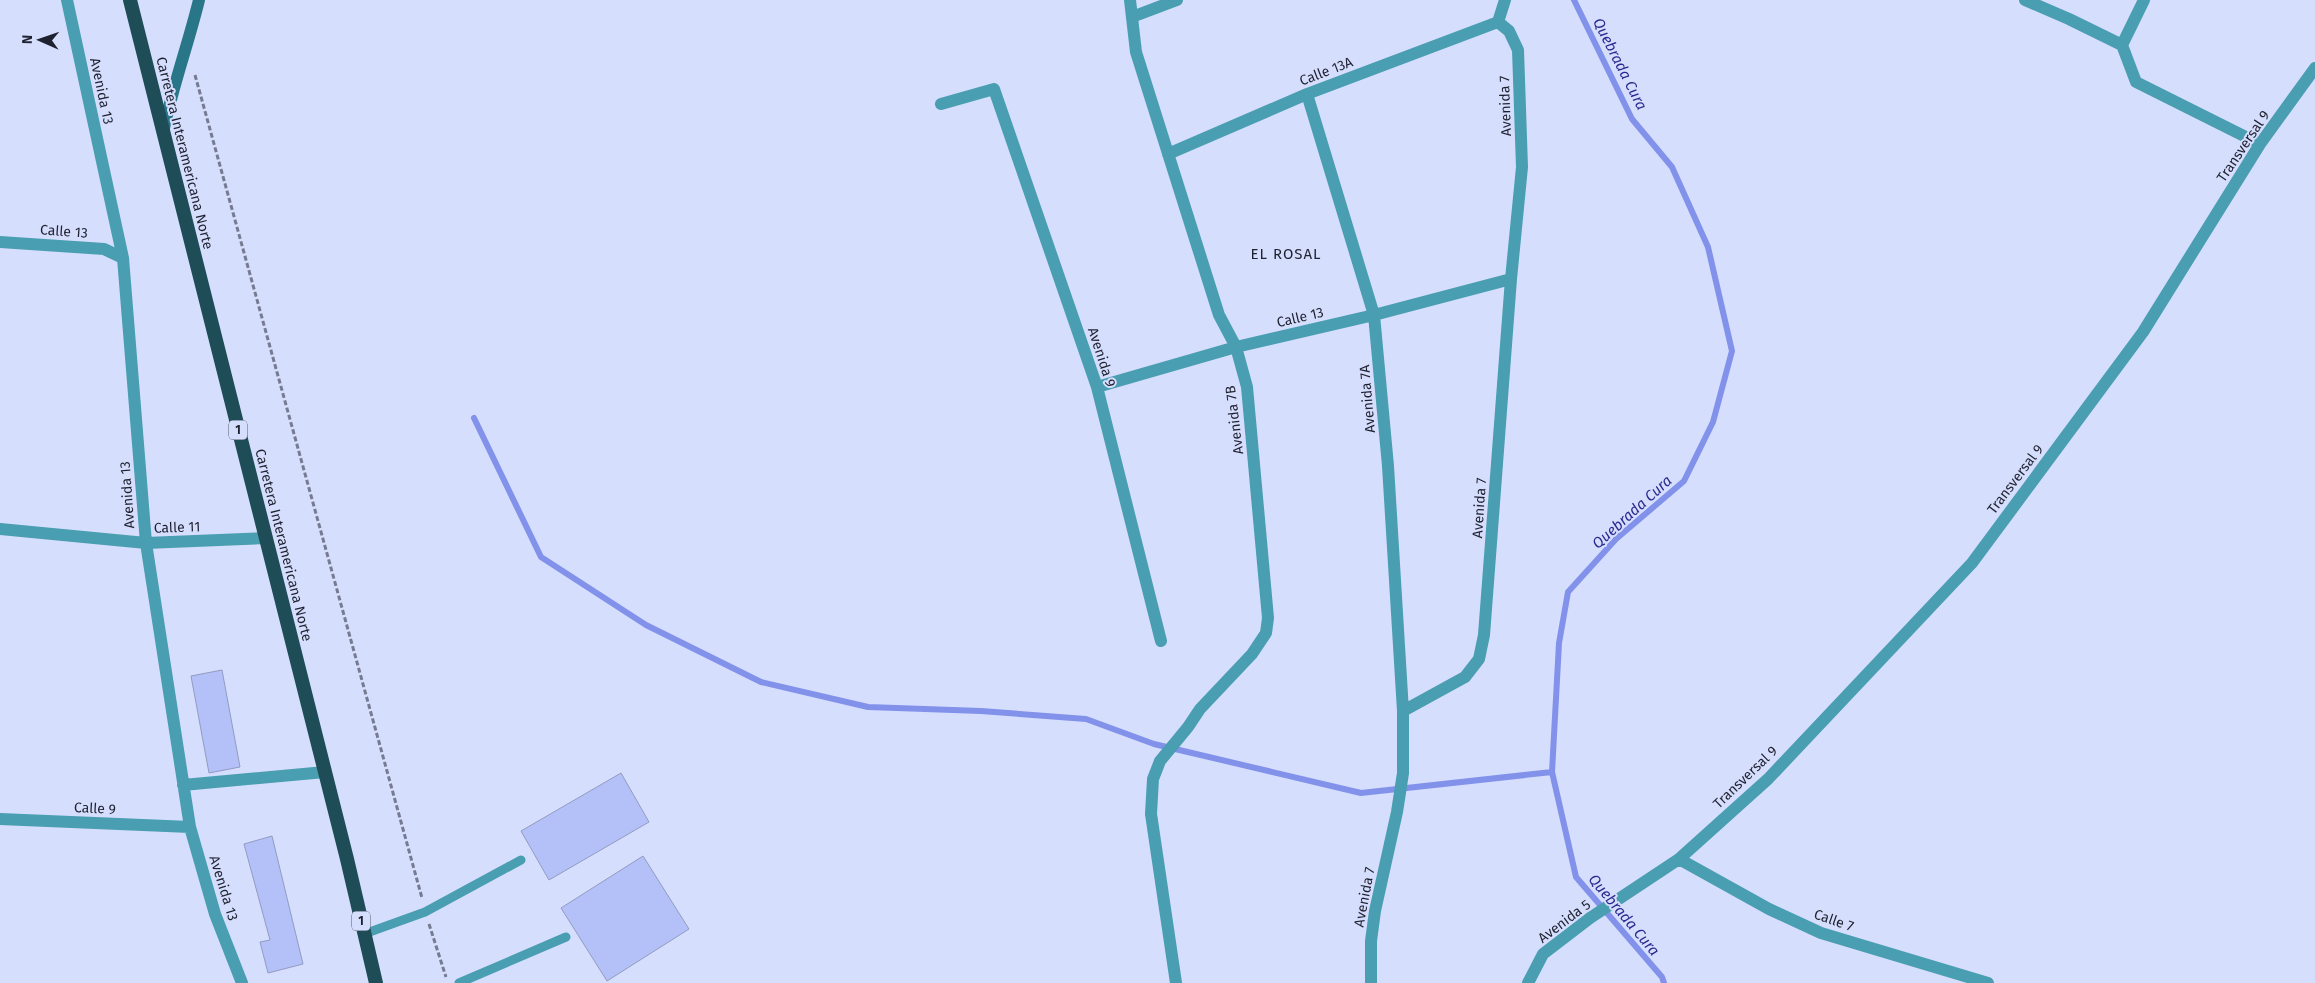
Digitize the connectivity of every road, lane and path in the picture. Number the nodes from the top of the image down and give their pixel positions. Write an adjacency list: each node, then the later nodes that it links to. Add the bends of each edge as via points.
1 (67, 0): 20 (street, Avenida 13)
2 (130, 0): 16 (highway, Carretera Interamericana Norte / 1)
3 (199, 0): 16 (main road)
4 (1130, 0): 9 (street, Avenida 7B)
5 (1177, 0): 9 (street)
6 (1505, 0): 10 (street)
7 (2025, 0): 11 (street)
8 (2144, 0): 11 (street)
9 (1132, 17): 18 (street, Avenida 7B, via 1136,52)
10 (1498, 22): 14 (street, Calle 13A); 21 (street, Avenida 7, via 1510,31 1518,50 1522,167)
11 (2122, 45): 17 (street, via 2136,82)
12 (2315, 68): 17 (street, Transversal 9)
13 (193, 70): 37 (path)
14 (1307, 94): 18 (street, Calle 13A); 22 (street, Avenida 7A)
15 (941, 104): 24 (street, Avenida 9, via 994,89)
16 (163, 133): 26 (highway, Carretera Interamericana Norte / 1)
17 (2260, 144): 35 (street, Transversal 9, via 2143,332 1972,562 1768,779)
18 (1168, 154): 23 (street, Avenida 7B, via 1219,315)
19 (0, 242): 20 (street, Calle 13, via 104,249)
20 (123, 258): 27 (street, Avenida 13)
21 (1511, 279): 22 (street, Calle 13); 29 (street, Avenida 7, via 1484,635 1479,659 1465,677)
22 (1374, 315): 23 (street, Calle 13); 29 (street, Avenida 7A, via 1388,466)
23 (1236, 347): 24 (street, Calle 13); 45 (street, Avenida 7B, via 1247,387 1268,618 1266,634 1252,654 1200,709 1160,761 1153,779 1151,814)
24 (1097, 387): 28 (street, Avenida 9)
25 (0, 529): 27 (street, Calle 11)
26 (266, 538): 27 (street, Calle 11); 30 (highway, Carretera Interamericana Norte / 1)
27 (146, 543): 31 (street, Avenida 13)
28 (1161, 641)
29 (1403, 711): 46 (street, Avenida 7, via 1402,773 1397,812 1375,912)
30 (325, 772): 31 (street); 36 (highway, Carretera Interamericana Norte / 1)
31 (183, 785): 33 (street, Avenida 13)
32 (0, 819): 33 (street, Calle 9)
33 (190, 827): 40 (street, Avenida 13, via 215,914)
34 (521, 860): 37 (lane)
35 (1679, 860): 47 (street, Avenida 5, via 1590,918 1543,954); 48 (street, Calle 7, via 1768,909 1821,933)
36 (352, 883): 38 (highway, Carretera Interamericana Norte / 1); 41 (highway)
37 (425, 912): 38 (lane); 43 (path)
38 (364, 934): 42 (highway, Carretera Interamericana Norte / 1)
39 (566, 937): 44 (lane)
40 (242, 983)
41 (366, 983)
42 (376, 983)
43 (448, 983)
44 (459, 983)
45 (1176, 983)
46 (1371, 983)
47 (1528, 983)
48 (1988, 983)

